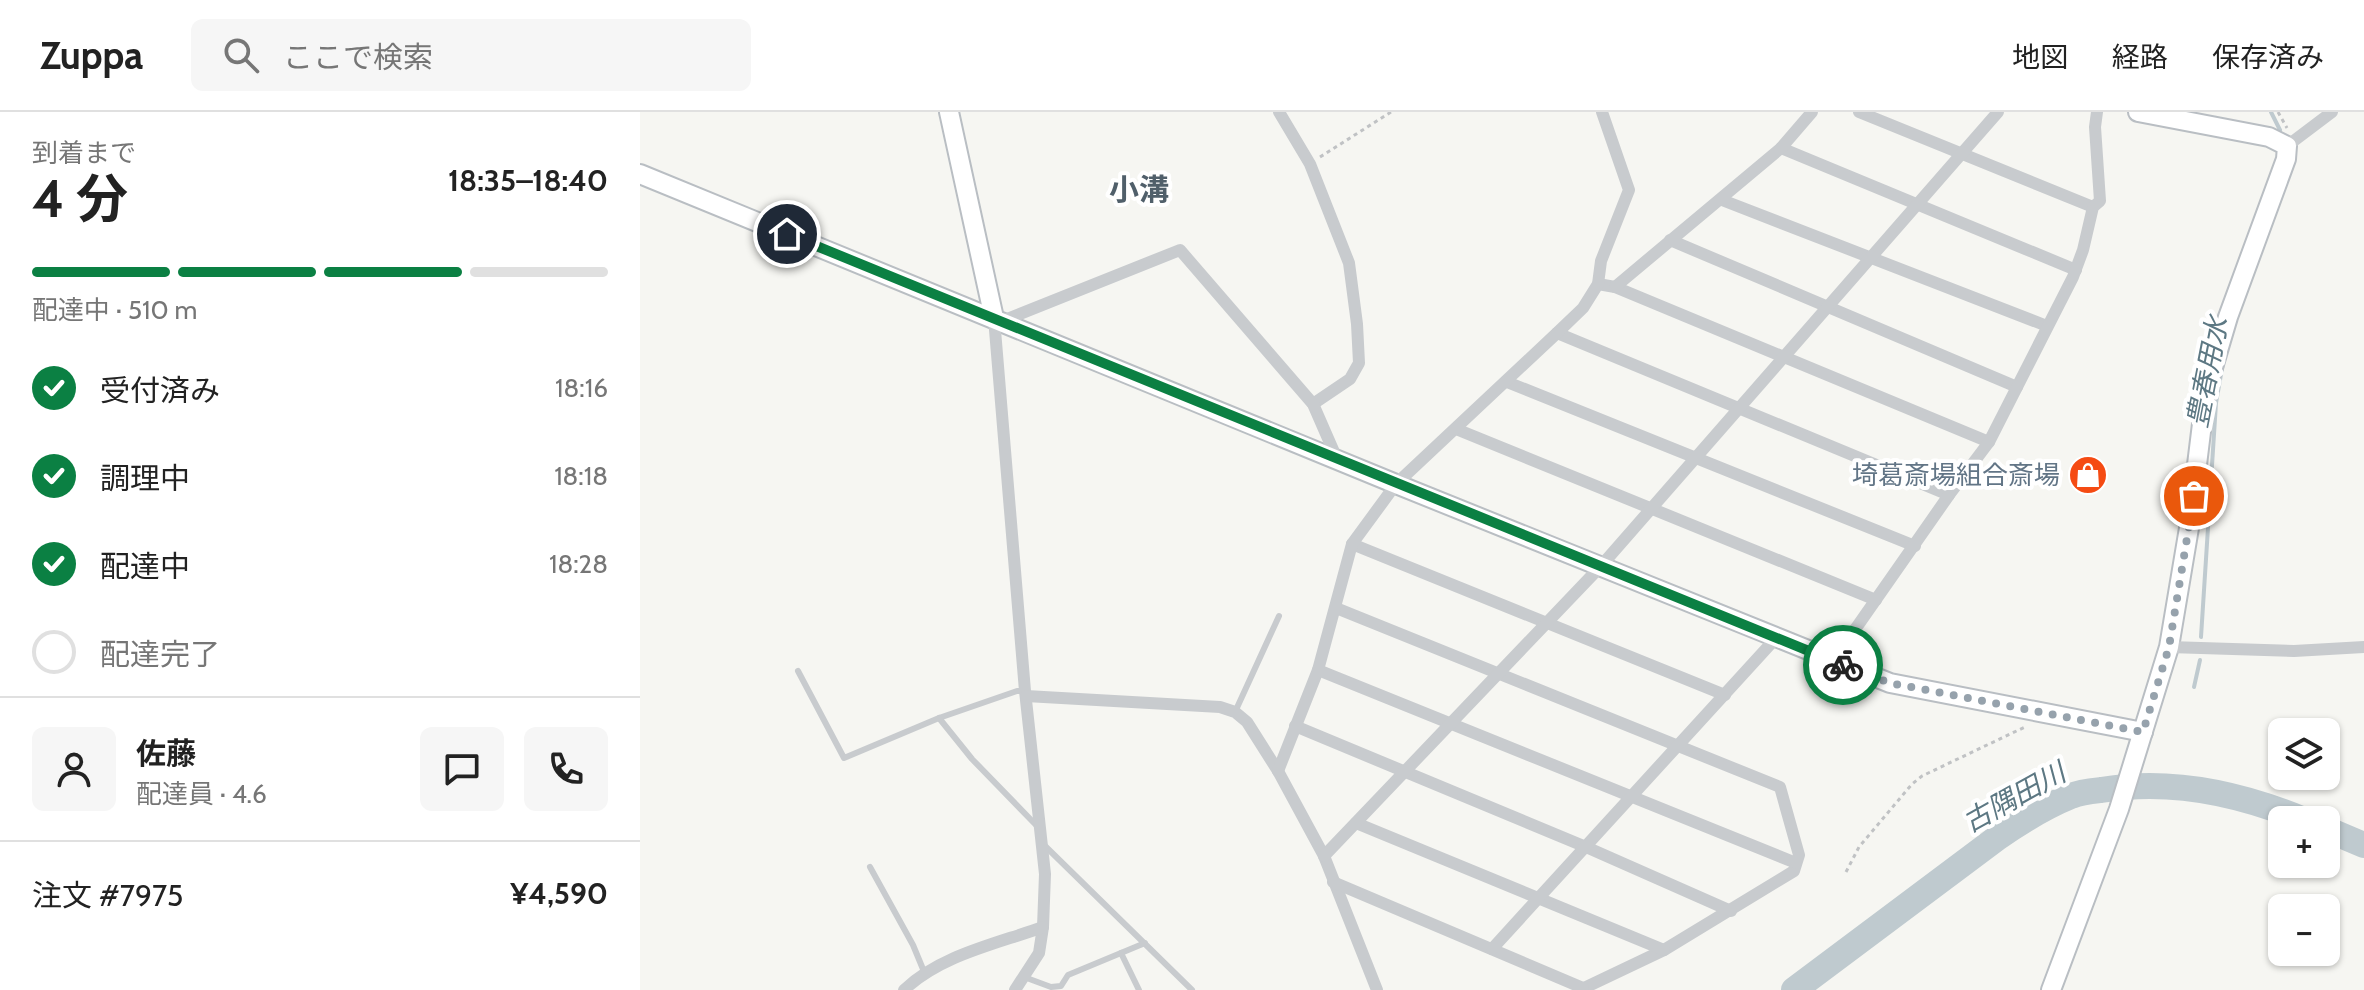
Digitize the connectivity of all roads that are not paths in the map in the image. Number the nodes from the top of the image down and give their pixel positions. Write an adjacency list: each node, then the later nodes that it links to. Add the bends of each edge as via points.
1 (949, 112): 23 (street)
2 (1279, 112): 29 (street, via 1310,164 1349,263 1357,324 1359,363 1350,379)
3 (1602, 112): 20 (street, via 1629,190 1601,261)
4 (1812, 112): 11 (street)
5 (1859, 112): 12 (street)
6 (1998, 112): 12 (street)
7 (2097, 112): 16 (street, via 2100,201)
8 (2138, 112): 10 (street)
9 (2332, 112): 10 (street)
10 (2288, 139): 46 (street, via 2286,159 2206,391)
11 (1781, 148): 14 (street); 15 (street)
12 (1960, 154): 15 (street); 16 (street)
13 (640, 174): 23 (street)
14 (1722, 200): 17 (street); 18 (street)
15 (1917, 205): 18 (street); 19 (street)
16 (2093, 207): 19 (street)
17 (1670, 240): 21 (street); 22 (street)
18 (1870, 259): 22 (street); 24 (street)
19 (2076, 270): 24 (street)
20 (1598, 284): 21 (street); 25 (street)
21 (1615, 287): 26 (street)
22 (1827, 307): 26 (street); 28 (street)
23 (998, 320): 29 (street, via 1180,250); 34 (street); 52 (street)
24 (2047, 326): 28 (street)
25 (1557, 333): 27 (street); 30 (street)
26 (1783, 357): 30 (street); 32 (street)
27 (1507, 382): 31 (street); 33 (street)
28 (2017, 387): 32 (street)
29 (1313, 404): 34 (street)
30 (1739, 407): 33 (street); 36 (street)
31 (1456, 429): 35 (street); 37 (street)
32 (1989, 442): 36 (street)
33 (1695, 458): 37 (street); 39 (street)
34 (1337, 459): 35 (street)
35 (1396, 484): 38 (street); 40 (street)
36 (1949, 495): 39 (street)
37 (1651, 508): 40 (street); 41 (street)
38 (1352, 544): 42 (street); 44 (street)
39 (1915, 546): 41 (street)
40 (1601, 566): 44 (street); 45 (street)
41 (1876, 600): 48 (street)
42 (1336, 608): 49 (street); 51 (street)
43 (1279, 616): 54 (lane)
44 (1548, 623): 51 (street); 53 (street)
45 (1776, 638): 48 (street); 53 (street)
46 (2169, 647): 47 (street); 58 (street)
47 (2364, 647)
48 (1833, 661): 58 (street, via 1890,683)
49 (1318, 670): 56 (street); 57 (street)
50 (798, 671): 55 (lane, via 844,758)
51 (1502, 673): 56 (street); 59 (street)
52 (1025, 694): 54 (street); 55 (lane, via 1017,691); 64 (street)
53 (1725, 695): 59 (street)
54 (1235, 712): 60 (street)
55 (939, 718): 64 (lane)
56 (1452, 724): 61 (street); 62 (street)
57 (1295, 726): 60 (street); 61 (street)
58 (2143, 732): 86 (street)
59 (1680, 746): 62 (street); 67 (street, via 1780,787 1799,855)
60 (1278, 771): 66 (street)
61 (1404, 773): 63 (street); 65 (street)
62 (1633, 796): 65 (street); 67 (street)
63 (1356, 823): 66 (street); 70 (street)
64 (1040, 835): 72 (street); 73 (lane)
65 (1586, 847): 70 (street); 71 (street)
66 (1324, 856): 69 (street)
67 (1796, 863): 71 (street, via 1794,871)
68 (870, 867): 77 (lane)
69 (1333, 882): 74 (street); 85 (street)
70 (1539, 897): 74 (street); 75 (street)
71 (1731, 911): 75 (street)
72 (1043, 927): 77 (street); 78 (street, via 1039,953)
73 (1145, 943): 76 (lane); 84 (lane)
74 (1492, 949): 80 (street)
75 (1664, 950): 80 (street)
76 (1121, 953): 79 (lane, via 1068,975); 83 (lane)
77 (925, 974): 81 (street)
78 (1024, 977): 79 (lane); 82 (street)
79 (1062, 988)
80 (1581, 989)
81 (904, 990)
82 (1015, 990)
83 (1139, 990)
84 (1192, 990)
85 (1377, 990)
86 (2051, 990)

